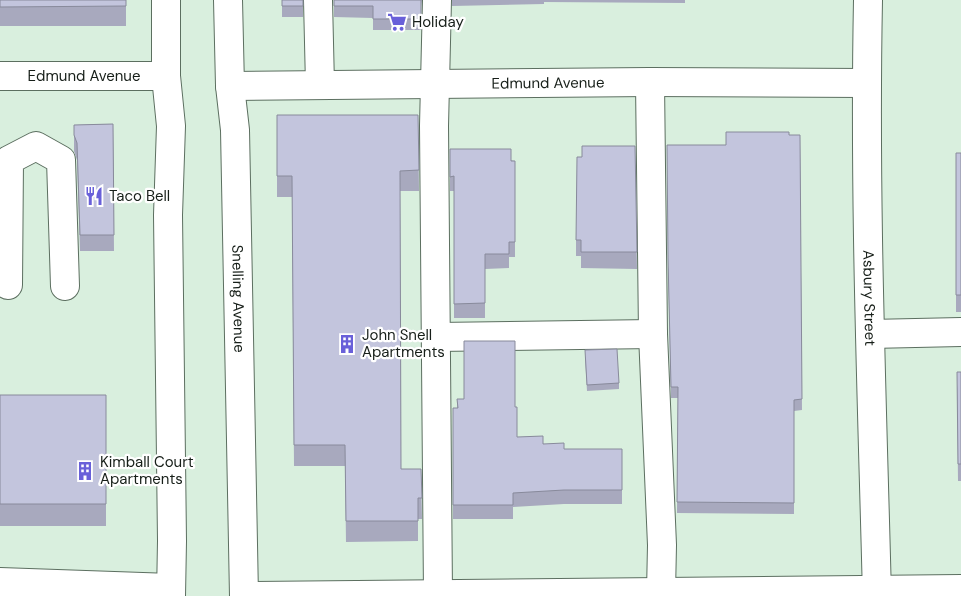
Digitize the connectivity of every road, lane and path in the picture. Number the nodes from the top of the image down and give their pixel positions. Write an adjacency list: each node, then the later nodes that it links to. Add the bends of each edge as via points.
1 (166, 0): 7 (street)
2 (228, 0): 12 (street, Snelling Avenue)
3 (318, 0): 11 (street)
4 (437, 0): 10 (street)
5 (868, 0): 9 (street, Asbury Street)
6 (0, 76): 7 (street, Edmund Avenue)
7 (166, 76): 21 (street, via 171,126 168,224)
8 (650, 82): 9 (street, Edmund Avenue); 10 (street, Edmund Avenue); 16 (street)
9 (866, 83): 17 (street, Asbury Street)
10 (436, 84): 11 (street, Edmund Avenue); 18 (street)
11 (320, 85): 12 (street, Edmund Avenue)
12 (230, 86): 25 (street, Snelling Avenue, via 235,130)
13 (8, 285): 14 (street, via 9,160 36,146 61,160)
14 (64, 286)
15 (961, 332): 17 (street)
16 (653, 334): 18 (street); 22 (street)
17 (870, 334): 23 (street, Asbury Street)
18 (437, 337): 24 (street)
19 (0, 582): 21 (street)
20 (961, 589): 23 (street)
21 (171, 592)
22 (661, 592): 23 (street); 24 (street)
23 (877, 593)
24 (438, 594): 25 (street)
25 (244, 596)

